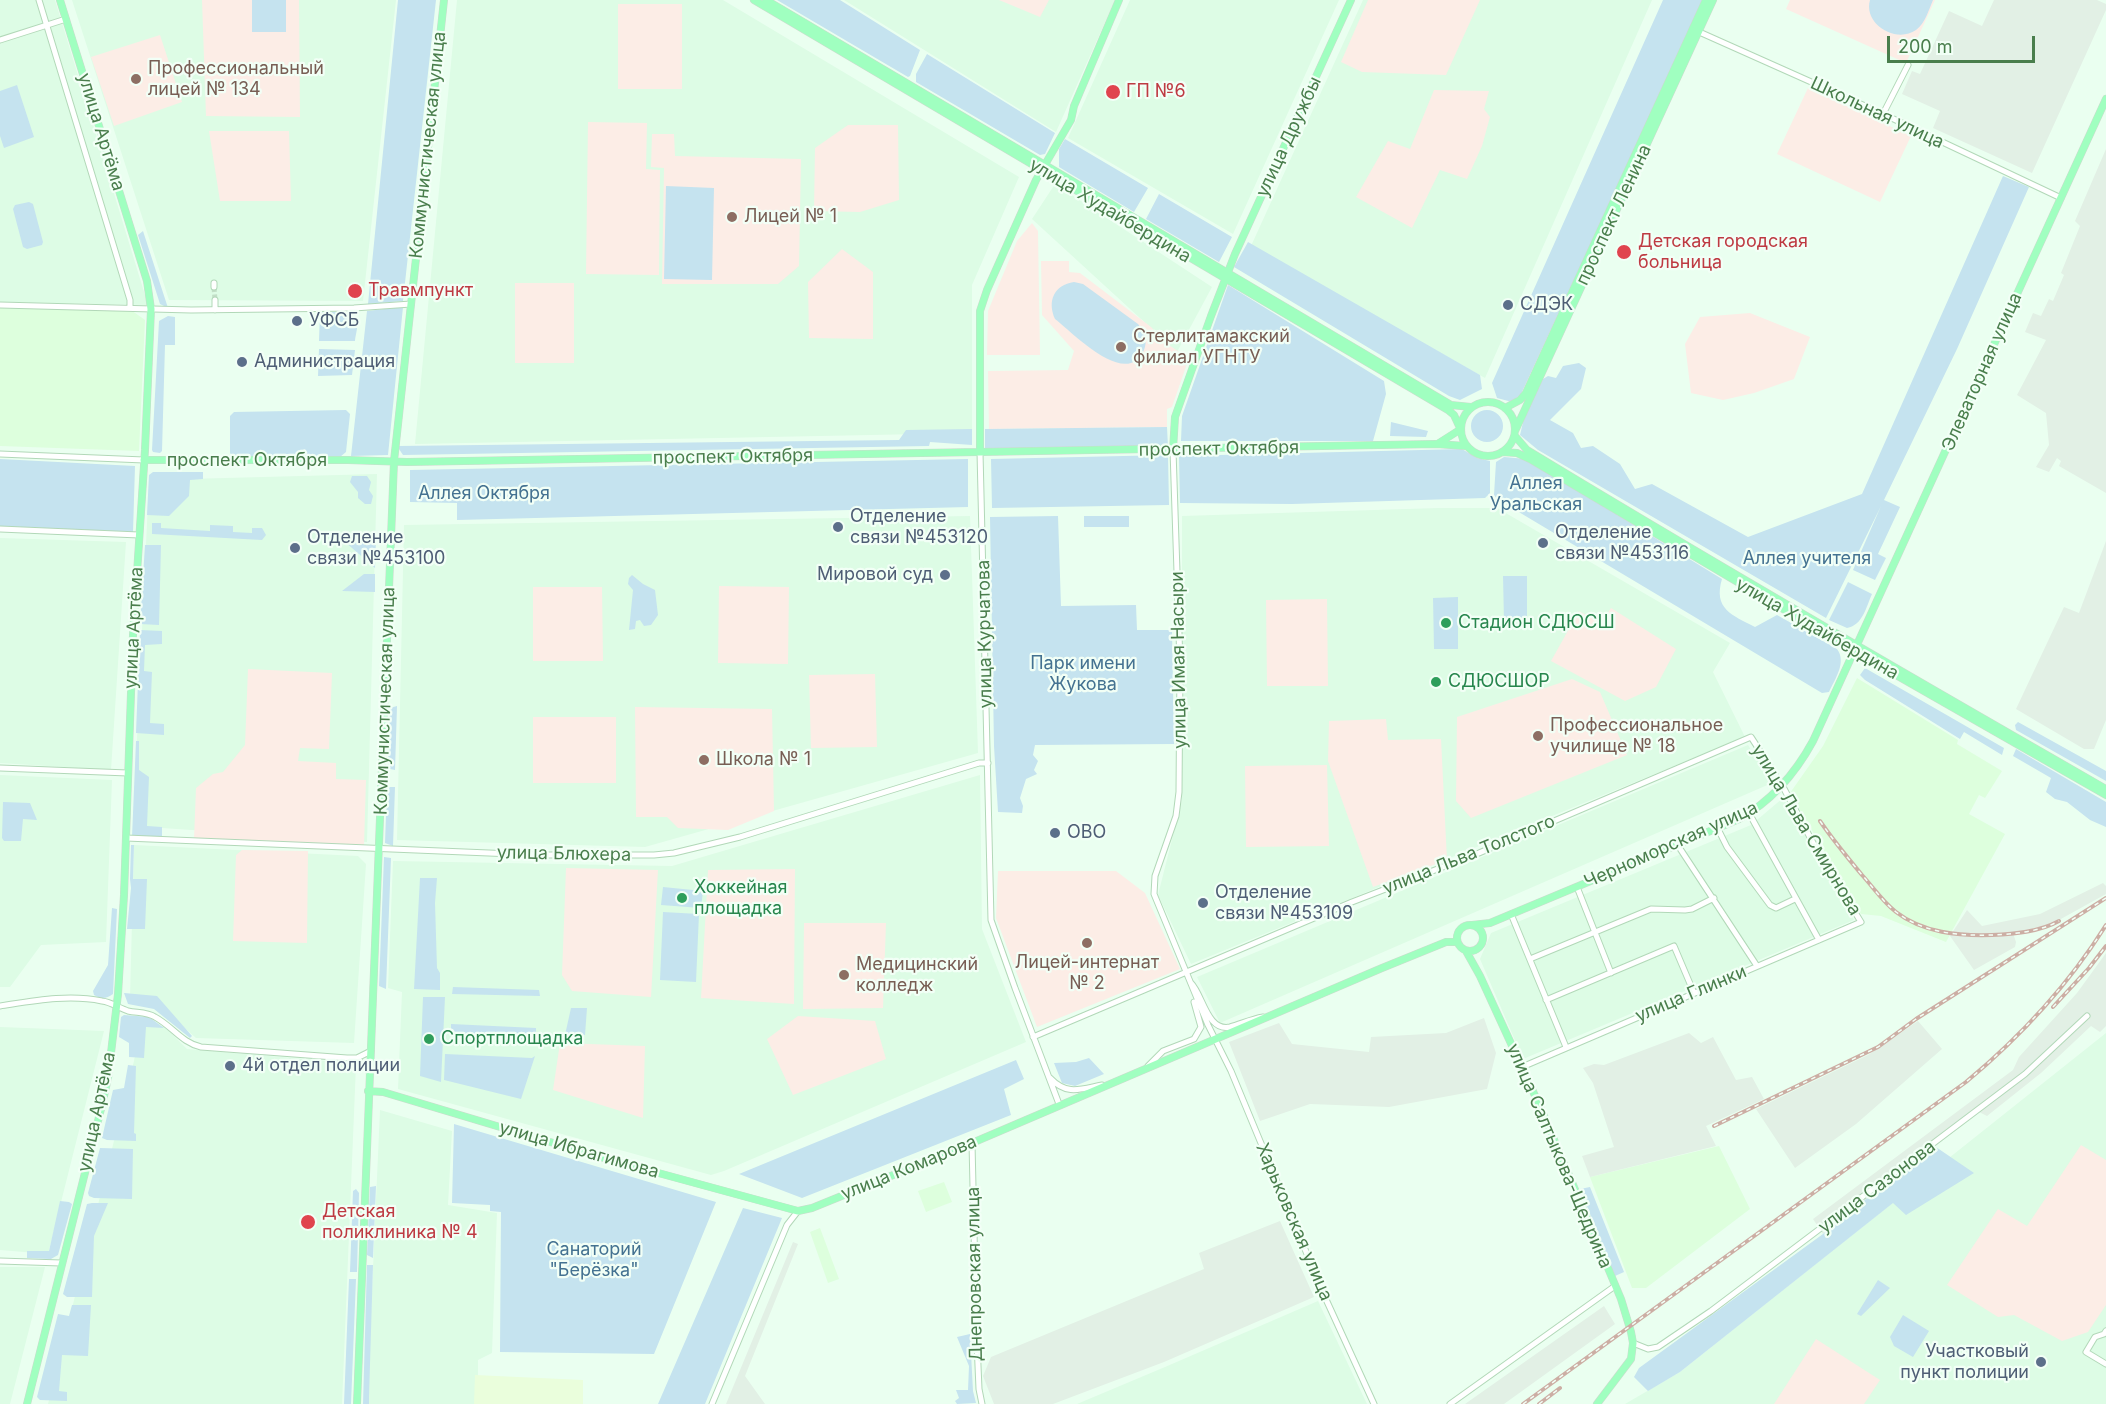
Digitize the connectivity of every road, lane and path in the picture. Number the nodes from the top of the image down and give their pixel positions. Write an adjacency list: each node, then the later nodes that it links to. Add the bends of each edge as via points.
1 (39, 0): 11 (street)
2 (60, 0): 10 (main road, улица Артёма)
3 (444, 0): 21 (main road, Коммунистическая улица)
4 (754, 0): 17 (main road, улица Худайбердина)
5 (766, 0): 17 (main road, улица Худайбердина)
6 (1119, 0): 17 (main road, улица Курчатова, via 1071,120)
7 (1351, 0): 19 (main road, улица Дружбы)
8 (1706, 0): 12 (main road, проспект Ленина)
9 (1713, 0): 12 (main road, проспект Ленина)
10 (66, 19): 11 (street); 24 (main road, улица Артёма, via 147,281)
11 (46, 26): 13 (street); 23 (street)
12 (1696, 31): 16 (street, Школьная улица); 27 (main road, проспект Ленина, via 1526,393); 29 (main road, проспект Ленина)
13 (0, 40)
14 (1908, 64): 16 (street)
15 (2106, 99): 18 (main road, Элеваторная улица)
16 (1883, 114): 18 (street, Школьная улица)
17 (1042, 168): 19 (main road, улица Худайбердина); 33 (main road, улица Курчатова, via 980,311)
18 (2061, 198): 41 (main road, Элеваторная улица)
19 (1227, 277): 26 (main road, улица Худайбердина, via 1451,405); 28 (main road, улица Худайбердина, via 1448,410); 32 (main road, улица Имая Насыри, via 1175,417)
20 (215, 300): 25 (street)
21 (411, 304): 25 (street); 38 (main road, Коммунистическая улица)
22 (0, 305): 23 (street)
23 (130, 308): 24 (street)
24 (151, 309): 25 (street); 37 (main road, улица Артёма)
25 (215, 310)
26 (1472, 407): 27 (main road, via 1490,402); 28 (main road)
27 (1505, 408): 29 (main road, via 1513,419)
28 (1461, 428): 30 (main road); 31 (main road)
29 (1515, 433): 34 (main road); 36 (main road)
30 (1436, 444): 31 (main road, проспект Октября); 32 (main road, проспект Октября)
31 (1466, 446): 34 (main road, via 1487,456)
32 (1173, 450): 33 (main road, проспект Октября); 72 (street, улица Имая Насыри, via 1180,664 1179,792 1176,816 1153,890)
33 (980, 452): 38 (main road, проспект Октября); 43 (street, улица Курчатова)
34 (1502, 452): 36 (main road)
35 (0, 454): 37 (street, проспект Октября)
36 (1532, 456): 41 (main road, улица Худайбердина)
37 (144, 460): 38 (main road, проспект Октября); 40 (main road, улица Артёма)
38 (394, 461): 53 (main road, Коммунистическая улица)
39 (0, 529): 40 (street)
40 (139, 535): 45 (main road, улица Артёма)
41 (1856, 648): 46 (main road, Черноморская улица, via 1813,741); 47 (main road, улица Худайбердина); 48 (main road, улица Худайбердина)
42 (1751, 737): 46 (street, улица Льва Смирнова); 72 (street, улица Льва Толстого)
43 (988, 763): 53 (street, улица Блюхера, via 674,853 537,855); 81 (street, улица Курчатова, via 991,920)
44 (0, 768): 45 (street)
45 (128, 773): 51 (main road, улица Артёма)
46 (1782, 785): 49 (main road, Черноморская улица); 58 (street, улица Льва Смирнова)
47 (2106, 789)
48 (2106, 795)
49 (1749, 813): 50 (main road, Черноморская улица); 56 (street)
50 (1717, 827): 52 (main road, Черноморская улица); 56 (street, via 1770,905 1776,908)
51 (126, 838): 53 (street, улица Блюхера); 78 (main road, улица Артёма)
52 (1677, 844): 54 (main road, Черноморская улица); 55 (street)
53 (378, 848): 84 (main road, Коммунистическая улица)
54 (1577, 887): 57 (main road, Черноморская улица); 62 (street)
55 (1714, 898): 62 (street, via 1685,910 1651,909); 71 (street)
56 (1795, 899): 64 (street)
57 (1511, 914): 59 (main road, Черноморская улица); 69 (street)
58 (1861, 922): 64 (street, улица Глинки)
59 (1490, 923): 60 (main road, Черноморская улица); 63 (main road)
60 (1472, 925): 61 (main road); 63 (main road)
61 (1460, 929): 65 (main road); 66 (main road)
62 (1595, 932): 69 (street); 73 (street)
63 (1483, 936): 67 (main road)
64 (1819, 940): 71 (street, улица Глинки)
65 (1446, 942): 66 (main road); 79 (main road)
66 (1457, 942): 68 (main road)
67 (1477, 950): 68 (main road); 70 (main road)
68 (1466, 951): 70 (main road, улица Салтыкова-Щедрина)
69 (1530, 960): 76 (street)
70 (1474, 963): 87 (main road, улица Салтыкова-Щедрина)
71 (1757, 966): 75 (street, улица Глинки)
72 (1186, 972): 74 (street, улица Имая Насыри); 81 (street, улица Льва Толстого)
73 (1611, 973): 75 (street, via 1674,946); 76 (street)
74 (1189, 980): 79 (street, via 1218,1026 1228,1028); 82 (street, улица Имая Насыри); 86 (street, via 1201,1028 1194,1039 1163,1052)
75 (1694, 993): 83 (street, улица Глинки)
76 (1546, 1000): 83 (street)
77 (0, 1006): 78 (street, via 52,998 99,1000)
78 (117, 1006): 85 (street, via 156,1017 193,1045); 97 (main road, улица Артёма, via 108,1078)
79 (1268, 1016): 82 (main road)
80 (2087, 1016): 100 (street, улица Сазонова, via 2025,1074 1730,1297 1658,1347 1644,1348)
81 (1034, 1037): 89 (street, улица Курчатова)
82 (1214, 1039): 86 (main road, улица Комарова); 106 (street, Харьковская улица)
83 (1566, 1047): 87 (street, улица Глинки)
84 (371, 1051): 85 (street); 88 (main road, Коммунистическая улица)
85 (357, 1059): 88 (street)
86 (1148, 1066): 90 (main road, улица Комарова)
87 (1522, 1067): 98 (main road, улица Салтыкова-Щедрина)
88 (369, 1073): 91 (main road, Коммунистическая улица); 92 (main road)
89 (1048, 1076): 90 (street, via 1067,1090); 93 (street, улица Курчатова)
90 (1104, 1085): 93 (main road, улица Комарова)
91 (369, 1091): 92 (main road, улица Ибрагимова); 103 (main road, Коммунистическая улица)
92 (383, 1092): 95 (main road, улица Ибрагимова)
93 (1059, 1104): 94 (main road, улица Комарова)
94 (972, 1143): 95 (main road, улица Комарова); 105 (street, Днепровская улица)
95 (798, 1211): 104 (street, via 788,1225)
96 (0, 1261): 97 (street)
97 (61, 1263): 102 (main road, улица Артёма)
98 (1615, 1286): 100 (main road, улица Салтыкова-Щедрина); 107 (street)
99 (2106, 1331): 101 (street, via 2095,1337 2086,1352)
100 (1633, 1342): 108 (main road, via 1631,1359)
101 (2106, 1364)
102 (27, 1404)
103 (357, 1404)
104 (711, 1404)
105 (982, 1404)
106 (1374, 1404)
107 (1449, 1404)
108 (1597, 1404)

